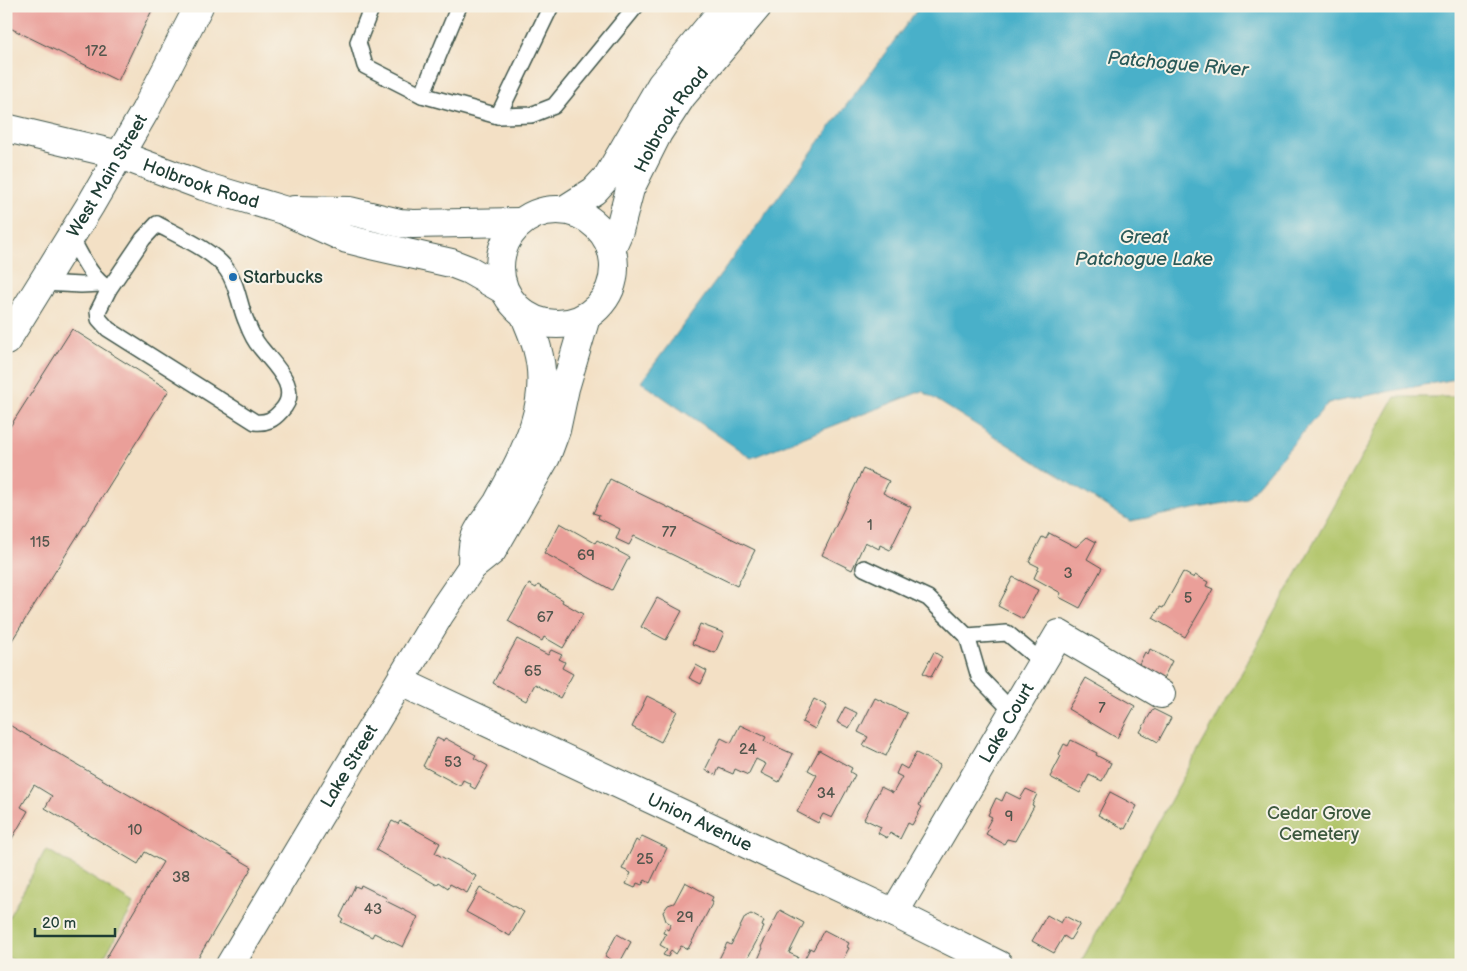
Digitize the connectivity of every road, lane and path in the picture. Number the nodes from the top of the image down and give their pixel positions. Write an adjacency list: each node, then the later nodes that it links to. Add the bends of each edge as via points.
1 (199, 6): 11 (street, West Main Street)
2 (372, 6): 8 (lane, via 358,42 365,66)
3 (459, 6): 8 (lane)
4 (551, 6): 9 (lane)
5 (636, 6): 9 (lane, via 554,106 530,115)
6 (726, 6): 13 (street, Holbrook Road, via 661,85 608,176 594,191)
7 (758, 6): 16 (street, Holbrook Road, via 682,96 662,127 630,189)
8 (422, 95): 9 (lane)
9 (498, 116)
10 (6, 128): 11 (street, Holbrook Road)
11 (120, 155): 12 (street, Holbrook Road, via 203,186); 15 (street, West Main Street)
12 (283, 210): 14 (street, Holbrook Road, via 350,211 413,224); 19 (street, Holbrook Road, via 347,239 451,263)
13 (564, 210): 14 (street, Holbrook Road, via 548,210); 16 (street, Holbrook Road, via 588,219)
14 (521, 222): 19 (street, Holbrook Road, via 503,246 500,276)
15 (71, 237): 17 (street, West Main Street); 18 (lane, via 93,275)
16 (611, 248): 21 (street, Holbrook Road, via 614,264 608,294)
17 (43, 283): 18 (lane); 22 (street, West Main Street)
18 (105, 287): 18 (lane, via 157,224 217,258 233,280 240,308 254,338 286,379 289,394 284,408 274,420 255,422 108,329 99,319 98,310)
19 (504, 290): 20 (street, Holbrook Road, via 512,304)
20 (525, 316): 21 (street, Holbrook Road, via 539,323 555,325); 23 (street, via 537,349 540,371 542,390 537,417 527,447 474,540)
21 (586, 317): 23 (street, via 546,457 492,551)
22 (6, 341)
23 (472, 567): 27 (street, Lake Street)
24 (864, 568): 25 (lane, via 928,598)
25 (967, 636): 26 (lane, via 1007,634); 29 (lane, via 979,677)
26 (1042, 662): 28 (street, Lake Court, via 1059,634); 29 (street, Lake Court)
27 (400, 682): 30 (street, Union Avenue); 31 (street, Lake Street)
28 (1161, 694)
29 (1013, 712): 30 (street, Lake Court)
30 (894, 913): 32 (street, Union Avenue)
31 (230, 965)
32 (999, 965)

